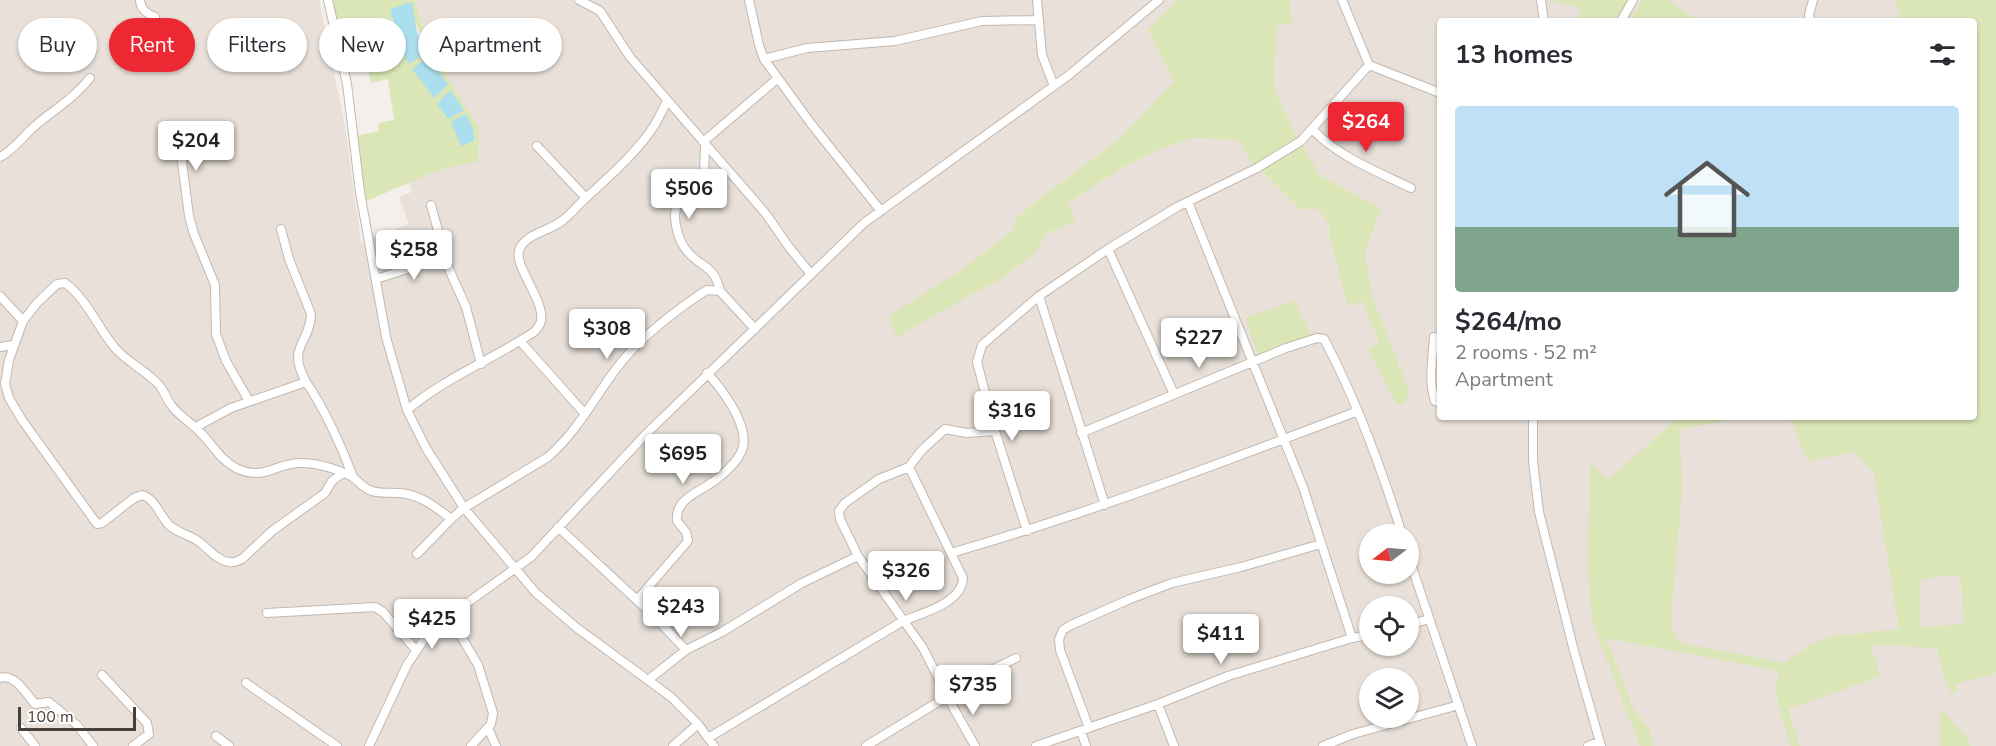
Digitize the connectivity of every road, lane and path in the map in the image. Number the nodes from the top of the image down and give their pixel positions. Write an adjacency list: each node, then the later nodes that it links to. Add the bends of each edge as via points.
1 (140, 0): 11 (street, via 141,7)
2 (328, 0): 37 (street, via 347,84)
3 (579, 0): 22 (street, via 600,11 612,33)
4 (750, 0): 16 (street)
5 (1037, 0): 15 (street)
6 (1159, 0): 20 (street)
7 (1342, 0): 17 (street)
8 (1541, 0): 12 (street)
9 (1633, 0): 13 (street)
10 (1813, 0): 14 (street)
11 (155, 17)
12 (1544, 18)
13 (1623, 18)
14 (1810, 18)
15 (1039, 20): 16 (street, via 982,21 895,41 807,48); 20 (street, via 1042,55)
16 (764, 59): 19 (street)
17 (1369, 66): 21 (street); 24 (street)
18 (90, 78): 27 (street, via 72,99)
19 (777, 79): 25 (street); 32 (street)
20 (1054, 86): 32 (street)
21 (1437, 92)
22 (667, 101): 25 (street); 29 (street, via 654,126)
23 (170, 129): 52 (street, via 179,139 194,234 215,285 216,334 226,361)
24 (1312, 129): 28 (street, via 1351,160); 30 (street, via 1257,168)
25 (704, 144): 36 (street, via 766,214); 38 (street, via 704,175 681,198 675,214 686,250 711,270)
26 (537, 146): 29 (street)
27 (0, 157)
28 (1411, 188)
29 (586, 198): 44 (street, via 563,220 530,237 519,248 520,263 541,313 541,322 534,332)
30 (1188, 202): 34 (street); 47 (street)
31 (431, 205): 35 (street)
32 (880, 211): 36 (street)
33 (281, 229): 50 (street, via 311,314 297,354)
34 (1108, 249): 40 (street); 51 (street)
35 (445, 257): 37 (street); 48 (street, via 466,307)
36 (810, 273): 42 (street)
37 (375, 279): 54 (street, via 386,337)
38 (720, 291): 42 (street); 56 (street, via 708,290 699,295 647,336 618,366)
39 (0, 296): 41 (street)
40 (1039, 296): 59 (street, via 982,345 979,354 977,362); 60 (street)
41 (23, 321): 45 (street); 58 (street, via 57,284 65,284 74,290 115,348 159,386 178,414)
42 (755, 329): 49 (street)
43 (1434, 337): 53 (street, via 1432,380)
44 (520, 341): 48 (street); 56 (street)
45 (13, 345): 46 (street); 63 (street, via 5,384 9,398 97,524 142,495 149,497 177,531 221,559 236,562 325,494 332,481)
46 (0, 347)
47 (1252, 363): 51 (street); 55 (street, via 1286,348 1323,339 1344,375); 61 (street)
48 (481, 364): 54 (street)
49 (707, 373): 69 (street); 77 (street, via 730,400 743,437 742,448 715,480 685,499 677,521 688,542)
50 (306, 382): 52 (street); 64 (street)
51 (1174, 394): 60 (street)
52 (249, 400): 58 (street)
53 (1437, 402)
54 (407, 410): 66 (street, via 435,465)
55 (1358, 411): 61 (street); 68 (street)
56 (585, 414): 66 (street, via 548,457)
57 (1533, 420): 102 (street, via 1539,512)
58 (196, 427): 63 (street, via 227,462 248,473 301,463)
59 (995, 431): 62 (street, via 967,433 945,429); 70 (street)
60 (1081, 433): 65 (street)
61 (1284, 439): 65 (street); 71 (street)
62 (909, 467): 72 (street); 74 (street, via 879,479 839,511)
63 (343, 473): 64 (street)
64 (352, 477): 67 (street, via 374,492 415,496)
65 (1105, 505): 70 (street)
66 (464, 508): 67 (street); 75 (street)
67 (451, 519): 73 (street)
68 (1399, 524)
69 (558, 527): 75 (street); 77 (street)
70 (1027, 531): 72 (street)
71 (1321, 544): 84 (street); 98 (street, via 1172,583 1063,630 1060,650)
72 (951, 553): 81 (street, via 963,585 955,596)
73 (417, 554)
74 (858, 556): 81 (street); 86 (street, via 802,583)
75 (515, 570): 79 (street); 90 (street, via 554,609)
76 (1417, 584): 80 (street)
77 (637, 600): 86 (street)
78 (267, 613): 85 (street, via 375,607)
79 (449, 616): 85 (street); 97 (street, via 482,673 494,717)
80 (1428, 619): 82 (street); 94 (street)
81 (903, 621): 92 (street, via 923,648); 100 (street)
82 (1419, 622)
83 (1359, 636): 84 (street)
84 (1352, 638): 93 (street, via 1228,676)
85 (416, 650): 101 (street, via 389,700)
86 (686, 650): 90 (street)
87 (1016, 658): 92 (street)
88 (102, 675): 105 (street, via 147,723 148,734)
89 (0, 678): 104 (street, via 12,678 35,704 49,702 77,725)
90 (648, 680): 95 (street)
91 (246, 682): 107 (street)
92 (948, 697): 112 (street); 113 (street)
93 (1158, 704): 98 (street); 116 (street)
94 (1459, 705): 117 (street); 118 (street)
95 (698, 724): 100 (street); 110 (street)
96 (21, 728): 103 (street)
97 (488, 728): 108 (street); 109 (street)
98 (1085, 730): 114 (street); 115 (street)
99 (216, 736): 106 (street)
100 (708, 738): 111 (street)
101 (373, 744)
102 (1600, 744): 119 (street)
103 (35, 746)
104 (93, 746)
105 (133, 746)
106 (229, 746)
107 (337, 746)
108 (471, 746)
109 (496, 746)
110 (673, 746)
111 (714, 746)
112 (866, 746)
113 (975, 746)
114 (1036, 746)
115 (1086, 746)
116 (1174, 746)
117 (1323, 746)
118 (1472, 746)
119 (1588, 746)

